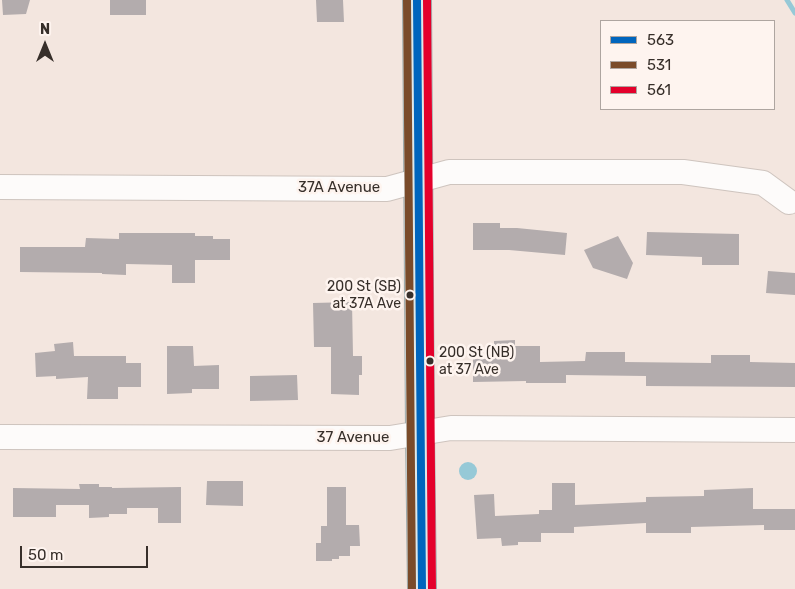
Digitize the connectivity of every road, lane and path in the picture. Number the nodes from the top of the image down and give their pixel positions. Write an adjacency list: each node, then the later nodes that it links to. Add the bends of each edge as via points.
1 (416, 0): 2 (main road)
2 (418, 181): 3 (street, 37A Avenue, via 387,189); 4 (street, 37A Avenue, via 449,172 683,172 763,183); 6 (main road)
3 (0, 187)
4 (789, 202)
5 (795, 430): 6 (street, 37 Avenue, via 451,428)
6 (420, 434): 7 (street, 37 Avenue, via 390,438); 8 (main road)
7 (0, 437)
8 (422, 589)

